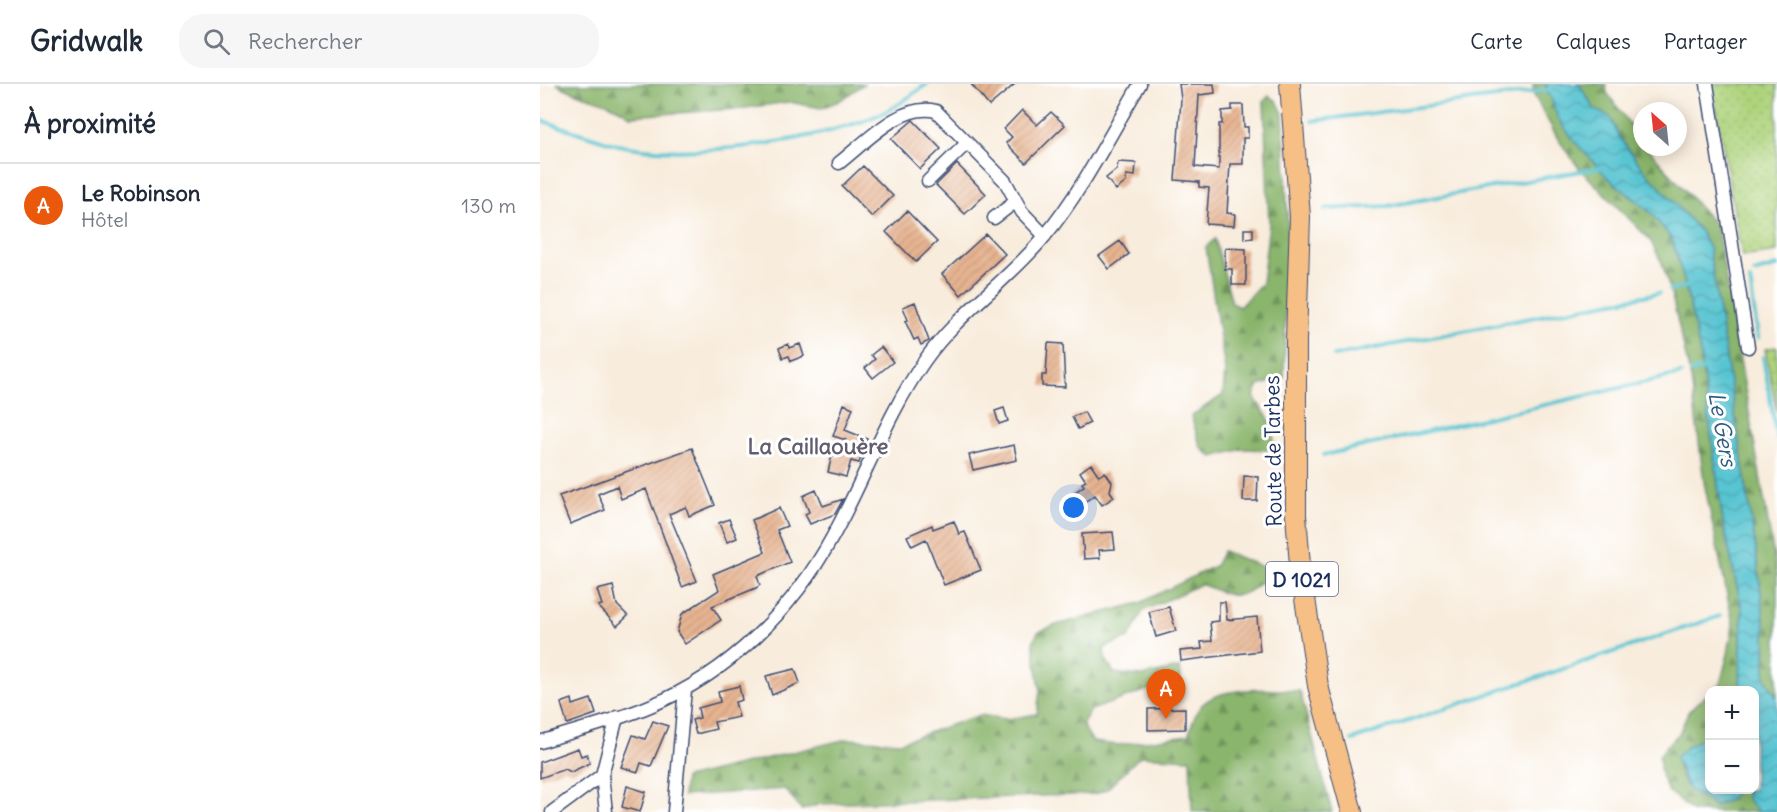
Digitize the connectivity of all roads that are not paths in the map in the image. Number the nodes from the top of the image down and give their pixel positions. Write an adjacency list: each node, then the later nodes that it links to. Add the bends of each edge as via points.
1 (1140, 84): 9 (street)
2 (1290, 84): 18 (main road, Route de Tarbes / D 1021, via 1300,217 1296,341 1299,558 1318,686)
3 (1707, 84): 10 (street)
4 (967, 143): 5 (street, via 936,111 919,108 900,115); 6 (street); 7 (street, via 1005,181)
5 (839, 163)
6 (928, 181)
7 (1015, 202): 8 (street); 9 (street)
8 (994, 218)
9 (1045, 236): 11 (street, via 969,310 926,359 898,405 833,536 800,586 737,655)
10 (1748, 347)
11 (685, 689): 12 (street); 17 (street)
12 (617, 717): 13 (street); 14 (street)
13 (540, 742)
14 (602, 775): 15 (street); 16 (street)
15 (552, 812)
16 (606, 812)
17 (674, 812)
18 (1352, 812)

